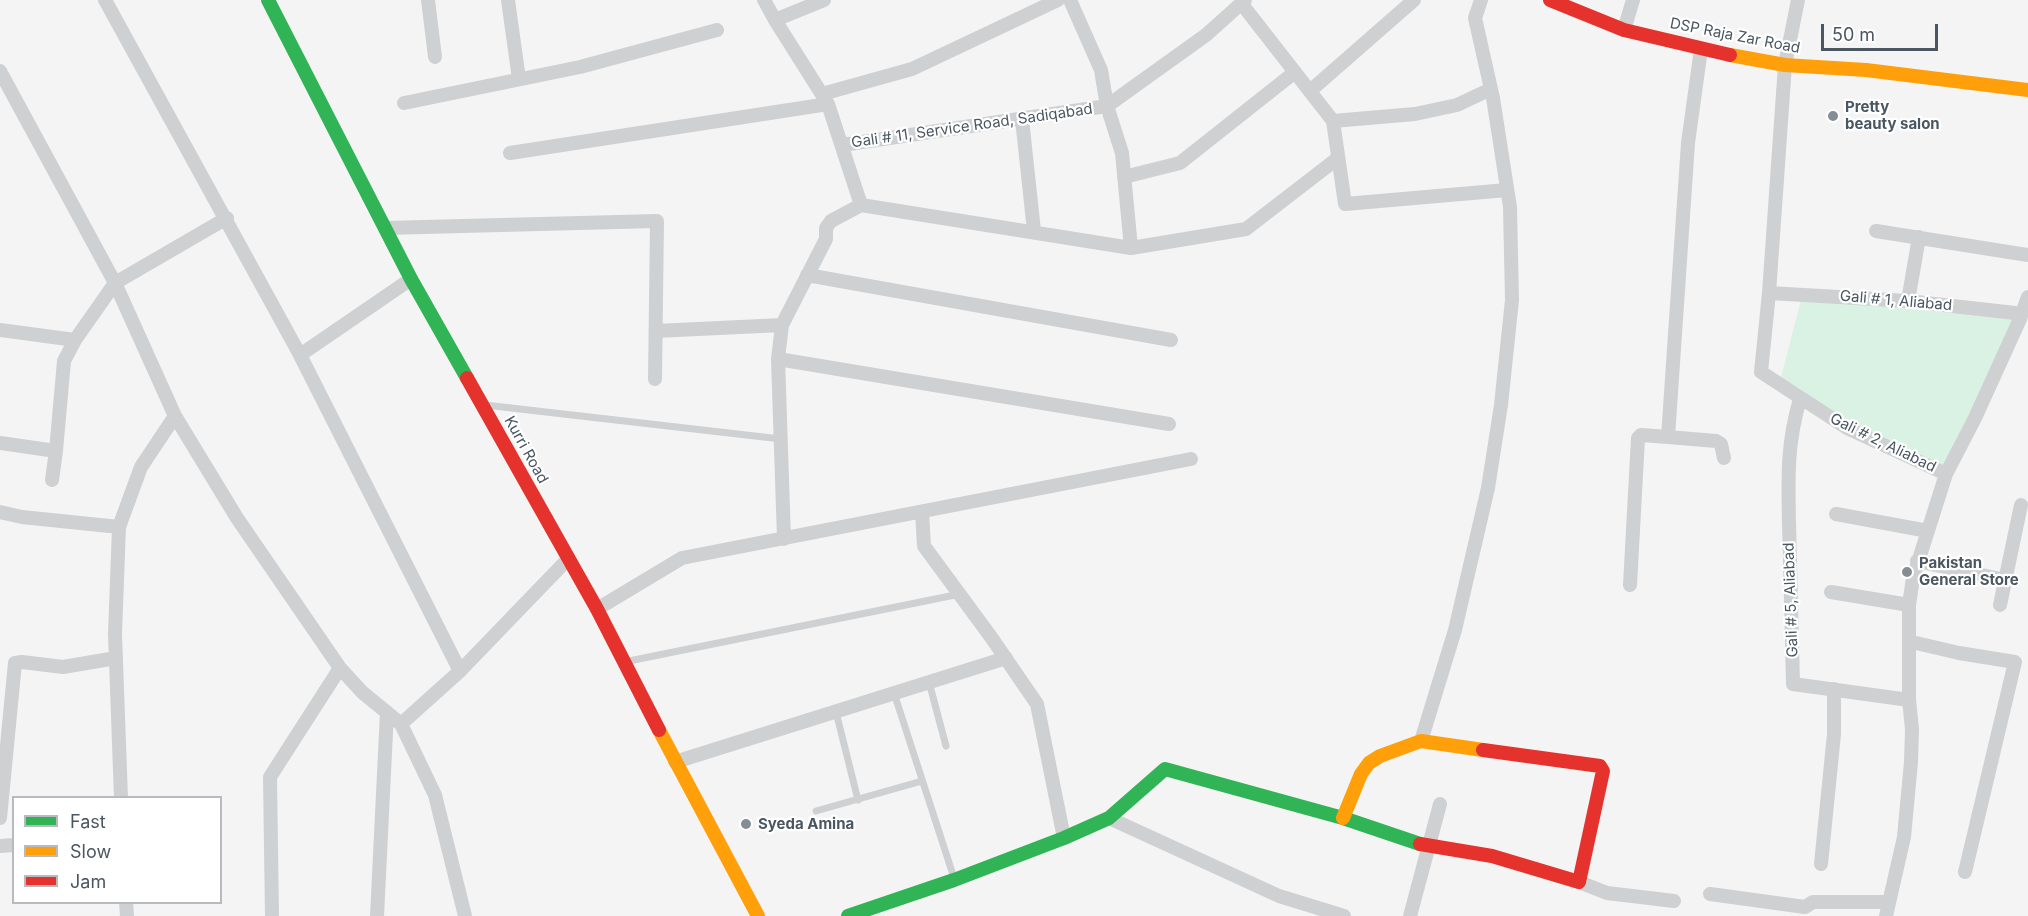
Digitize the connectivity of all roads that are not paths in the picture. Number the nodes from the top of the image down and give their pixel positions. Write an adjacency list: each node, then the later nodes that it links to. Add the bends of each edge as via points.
1 (105, 0): 38 (street)
2 (268, 0): 39 (street, Kurri Road)
3 (428, 0): 19 (street)
4 (508, 0): 23 (street)
5 (764, 0): 15 (street)
6 (824, 0): 15 (street)
7 (1058, 0): 27 (street, via 912,69)
8 (1070, 0): 29 (street, via 1101,70)
9 (1414, 0): 26 (street)
10 (1481, 0): 24 (street, via 1475,18)
11 (1550, 0): 17 (street, DSP Raja Zar Road)
12 (1633, 0): 17 (street)
13 (1798, 0): 20 (street)
14 (1243, 2): 22 (street); 29 (street, Gali # 11, Service Road, Sadiqabad, via 1206,35)
15 (775, 20): 27 (street)
16 (717, 30): 23 (street)
17 (1624, 30): 18 (street, DSP Raja Zar Road)
18 (1701, 49): 20 (street, DSP Raja Zar Road); 64 (street, via 1688,143)
19 (435, 57)
20 (1785, 65): 25 (street, DSP Raja Zar Road, via 1866,70); 48 (street)
21 (0, 71): 47 (street)
22 (1295, 72): 26 (street); 35 (street, via 1180,163)
23 (519, 79): 28 (street)
24 (1491, 89): 31 (street, via 1456,105 1415,114); 36 (street)
25 (2028, 90)
26 (1310, 91): 31 (street)
27 (825, 99): 32 (street); 33 (street)
28 (404, 103)
29 (1107, 106): 30 (street, Gali # 11, Service Road, Sadiqabad); 35 (street, via 1122,153)
30 (1022, 119): 32 (street, Gali # 11, Service Road, Sadiqabad); 40 (street)
31 (1333, 121): 34 (street)
32 (842, 146): 37 (street)
33 (510, 153)
34 (1338, 158): 36 (street, via 1345,204); 43 (street, via 1246,229)
35 (1124, 177): 43 (street)
36 (1507, 190): 102 (street, via 1512,300 1501,405 1472,564)
37 (861, 205): 40 (street); 45 (street, via 831,221)
38 (227, 218): 47 (street); 57 (street)
39 (385, 228): 46 (street, Kurri Road); 54 (street, via 657,221)
40 (1034, 231): 43 (street)
41 (1876, 231): 42 (street)
42 (1919, 237): 44 (street); 50 (street)
43 (1131, 248)
44 (2028, 255)
45 (807, 275): 52 (street); 56 (street)
46 (411, 279): 57 (street); 61 (street, Kurri Road)
47 (115, 283): 55 (street); 62 (street)
48 (1769, 293): 50 (street, Gali # 1, Aliabad); 60 (street, Gali # 2, Aliabad, via 1761,372)
49 (2028, 297): 51 (street)
50 (1908, 301): 51 (street, Gali # 1, Aliabad, via 2015,313)
51 (2024, 319): 70 (street)
52 (782, 325): 54 (street); 58 (street)
53 (0, 330): 55 (street)
54 (656, 331): 59 (street)
55 (75, 340): 67 (street, via 64,361)
56 (1171, 340)
57 (300, 355): 94 (street)
58 (778, 359): 63 (street); 65 (street)
59 (655, 379)
60 (1800, 399): 70 (street, Gali # 2, Aliabad, via 1847,428); 96 (street, Gali # 5, Aliabad, via 1792,425 1788,474 1793,684)
61 (482, 404): 65 (lane); 80 (street, Kurri Road)
62 (175, 416): 76 (street, via 141,467); 93 (street, via 237,518)
63 (1169, 424)
64 (1668, 436): 68 (street, via 1716,441 1721,444); 83 (street, via 1638,438)
65 (781, 439): 78 (street)
66 (0, 443): 67 (street)
67 (56, 451): 71 (street)
68 (1724, 458)
69 (1191, 459): 74 (street)
70 (1946, 474): 77 (street)
71 (52, 480)
72 (2020, 505): 79 (street)
73 (0, 512): 76 (street)
74 (922, 512): 78 (street); 85 (street, via 924,546)
75 (1836, 514): 77 (street)
76 (119, 527): 90 (street)
77 (1928, 531): 81 (street)
78 (784, 539): 88 (street, via 682,558)
79 (2021, 539): 82 (street)
80 (568, 559): 88 (street, Kurri Road); 94 (street)
81 (1917, 561): 82 (street); 86 (street)
82 (2005, 580): 87 (street)
83 (1630, 585)
84 (1832, 592): 86 (street)
85 (960, 594): 91 (street); 92 (lane)
86 (1908, 605): 89 (street)
87 (2000, 605)
88 (597, 609): 92 (street, Kurri Road)
89 (1910, 644): 98 (street); 116 (street, via 2014,662)
90 (116, 658): 106 (street); 110 (street, via 63,667 15,663)
91 (1006, 658): 95 (street); 113 (street, via 1037,704)
92 (624, 662): 104 (street, Kurri Road)
93 (340, 668): 99 (street); 122 (street, via 270,777)
94 (460, 670): 101 (street)
95 (928, 682): 97 (street); 103 (lane)
96 (1834, 689): 98 (street, Gali # 5, Aliabad); 115 (street, via 1834,734)
97 (894, 693): 100 (street); 105 (lane)
98 (1909, 700): 121 (street, via 1912,729 1904,837)
99 (387, 712): 101 (street); 123 (street)
100 (836, 712): 104 (street); 107 (lane)
101 (402, 724): 124 (street, via 435,795)
102 (1421, 741): 112 (street, via 1368,764); 118 (street, via 1600,766 1603,771)
103 (946, 746)
104 (675, 762): 125 (street, Kurri Road)
105 (922, 781): 107 (lane); 117 (lane)
106 (121, 796)
107 (858, 800): 109 (lane)
108 (1440, 804): 114 (street)
109 (816, 811)
110 (0, 818)
111 (1109, 818): 112 (street, via 1165,769); 113 (street); 127 (street, via 1279,896)
112 (1343, 818): 114 (street)
113 (1064, 838): 117 (street)
114 (1428, 847): 118 (street, via 1492,856); 128 (street)
115 (1821, 864)
116 (1965, 872)
117 (954, 880): 126 (street)
118 (1579, 882): 120 (street, via 1607,893)
119 (1710, 894): 121 (street, via 1805,907 1813,902)
120 (1674, 901)
121 (1887, 913)
122 (272, 916)
123 (378, 916)
124 (465, 916)
125 (758, 916)
126 (848, 916)
127 (1344, 916)
128 (1410, 916)

